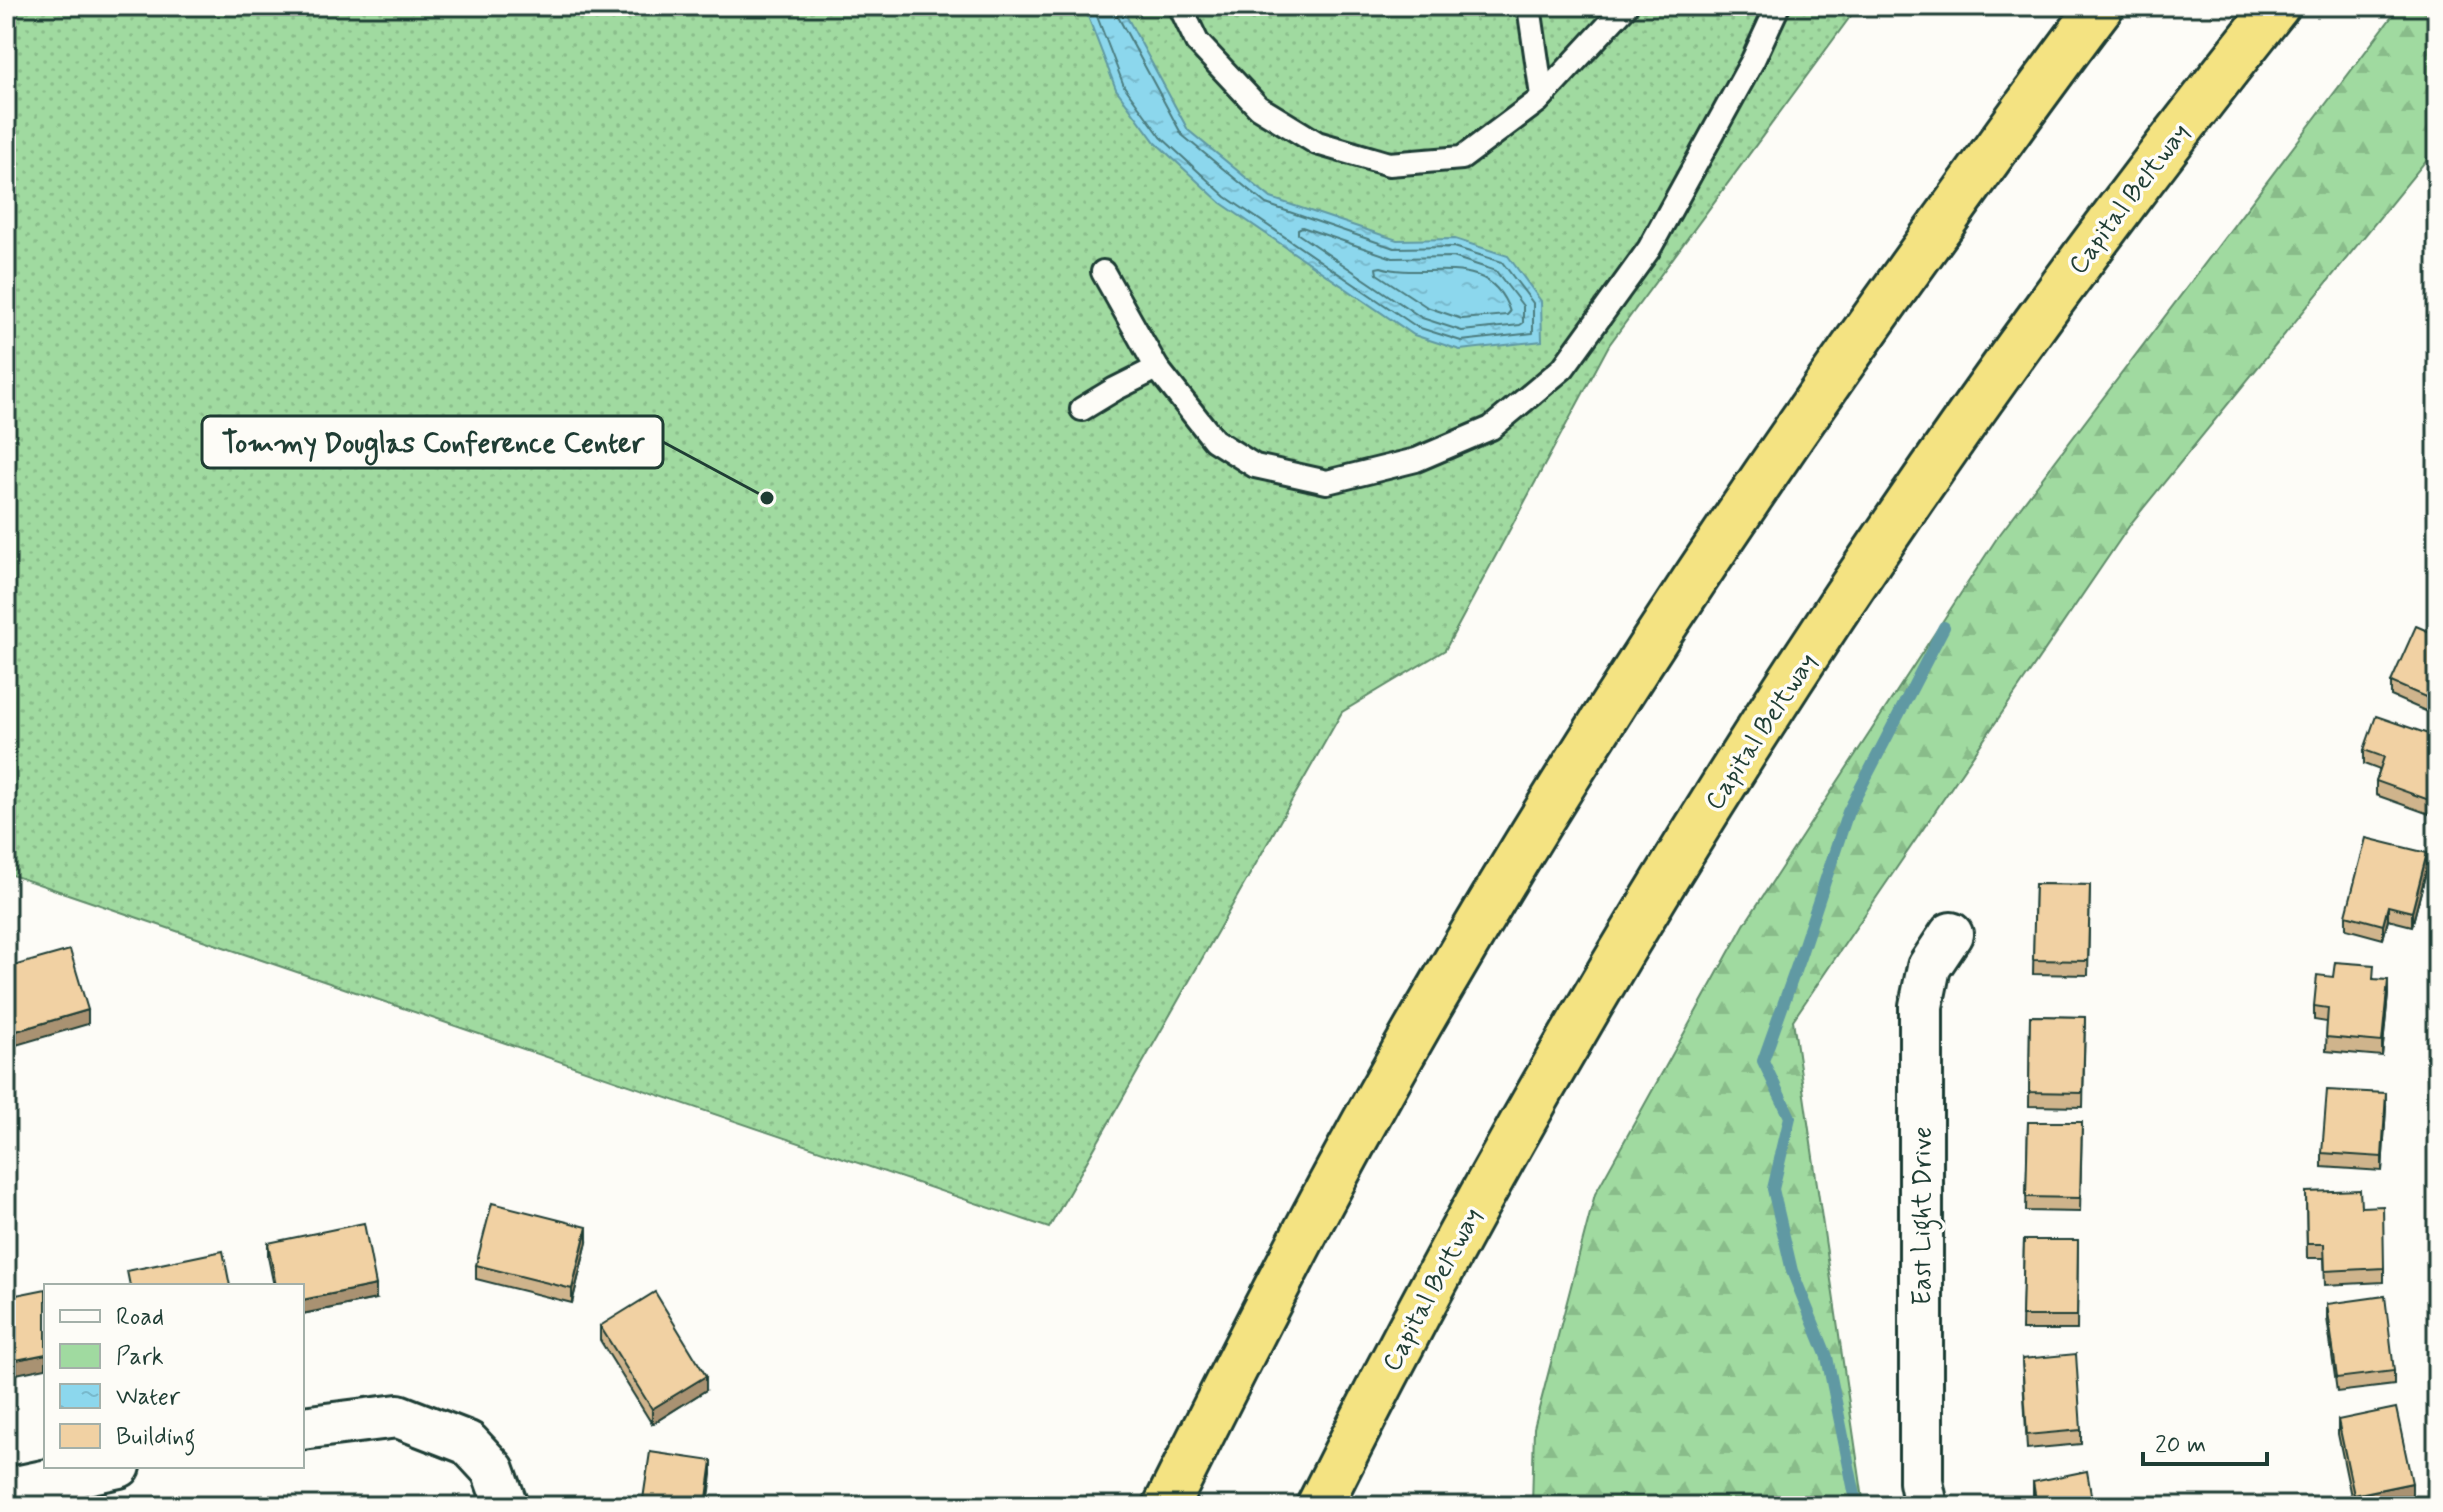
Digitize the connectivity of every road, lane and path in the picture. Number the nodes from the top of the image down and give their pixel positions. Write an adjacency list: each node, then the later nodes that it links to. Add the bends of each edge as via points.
1 (1180, 6): 7 (lane, via 1197,42 1258,107 1317,143 1389,164 1462,158)
2 (1529, 6): 7 (lane)
3 (1626, 6): 7 (lane)
4 (1778, 6): 9 (lane, via 1649,249 1563,368 1491,428 1416,460 1327,482 1255,466 1214,440)
5 (2101, 6): 16 (highway, via 1795,428 1656,636 1441,987 1263,1313)
6 (2277, 6): 17 (highway, Capital Beltway, via 2038,318 1771,711 1559,1057)
7 (1542, 96)
8 (1103, 272): 9 (lane)
9 (1157, 368): 10 (lane)
10 (1082, 409)
11 (1951, 934): 18 (street, East Light Drive, via 1929,967 1921,1006 1921,1482)
12 (304, 1428): 15 (street, via 398,1416 468,1443 493,1470)
13 (110, 1468): 14 (street)
14 (6, 1490)
15 (506, 1506)
16 (1166, 1506)
17 (1319, 1506)
18 (1926, 1506)

